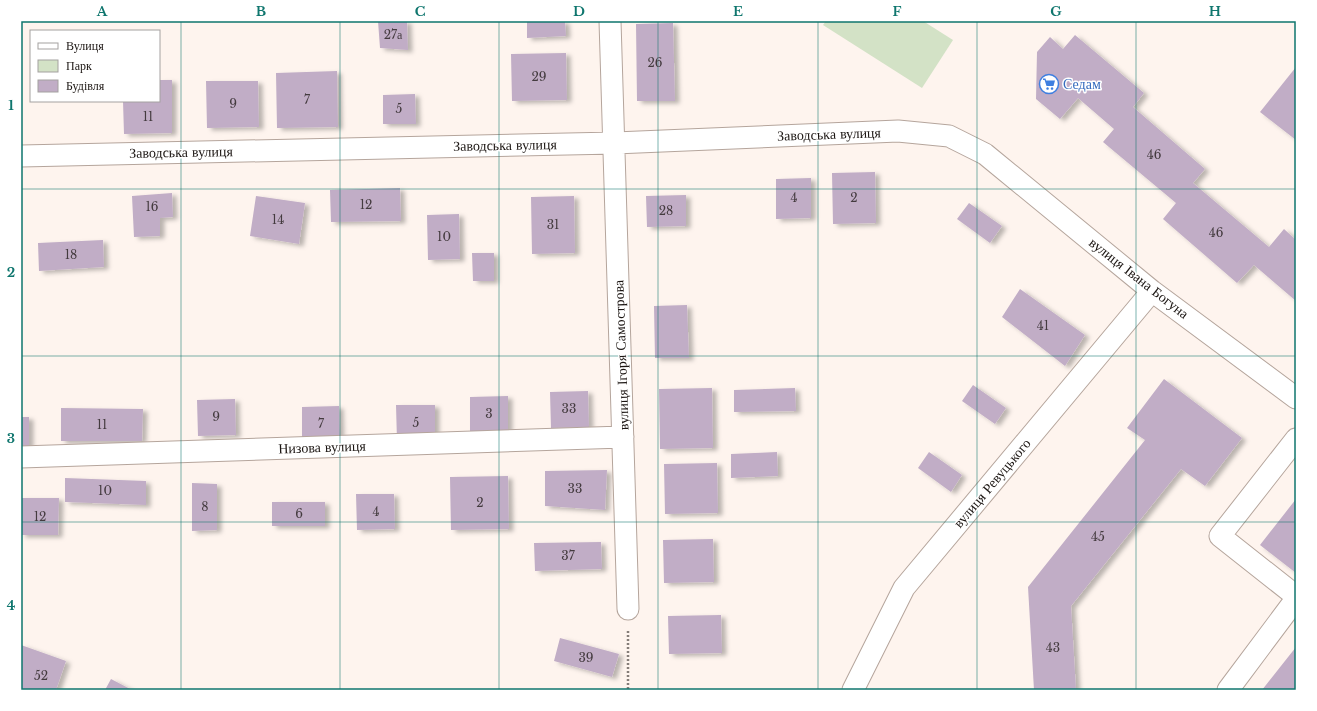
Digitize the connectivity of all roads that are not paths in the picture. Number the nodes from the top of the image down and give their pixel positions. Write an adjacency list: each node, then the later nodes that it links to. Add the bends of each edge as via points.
1 (610, 21): 2 (street, вулиця Ігоря Самострова)
2 (615, 143): 3 (street, Заводська вулиця, via 898,131 949,136); 4 (street, Заводська вулиця); 7 (street, вулиця Ігоря Самострова)
3 (985, 154): 5 (street, вулиця Івана Богуна)
4 (21, 156)
5 (1152, 291): 6 (street, вулиця Івана Богуна); 13 (street, вулиця Ревуцького, via 904,588)
6 (1296, 398)
7 (623, 437): 9 (street, Низова вулиця); 12 (street, вулиця Ігоря Самострова)
8 (1296, 439): 10 (street, via 1220,536)
9 (21, 457)
10 (1296, 596)
11 (1296, 600): 14 (street)
12 (628, 609)
13 (853, 690)
14 (1228, 690)

